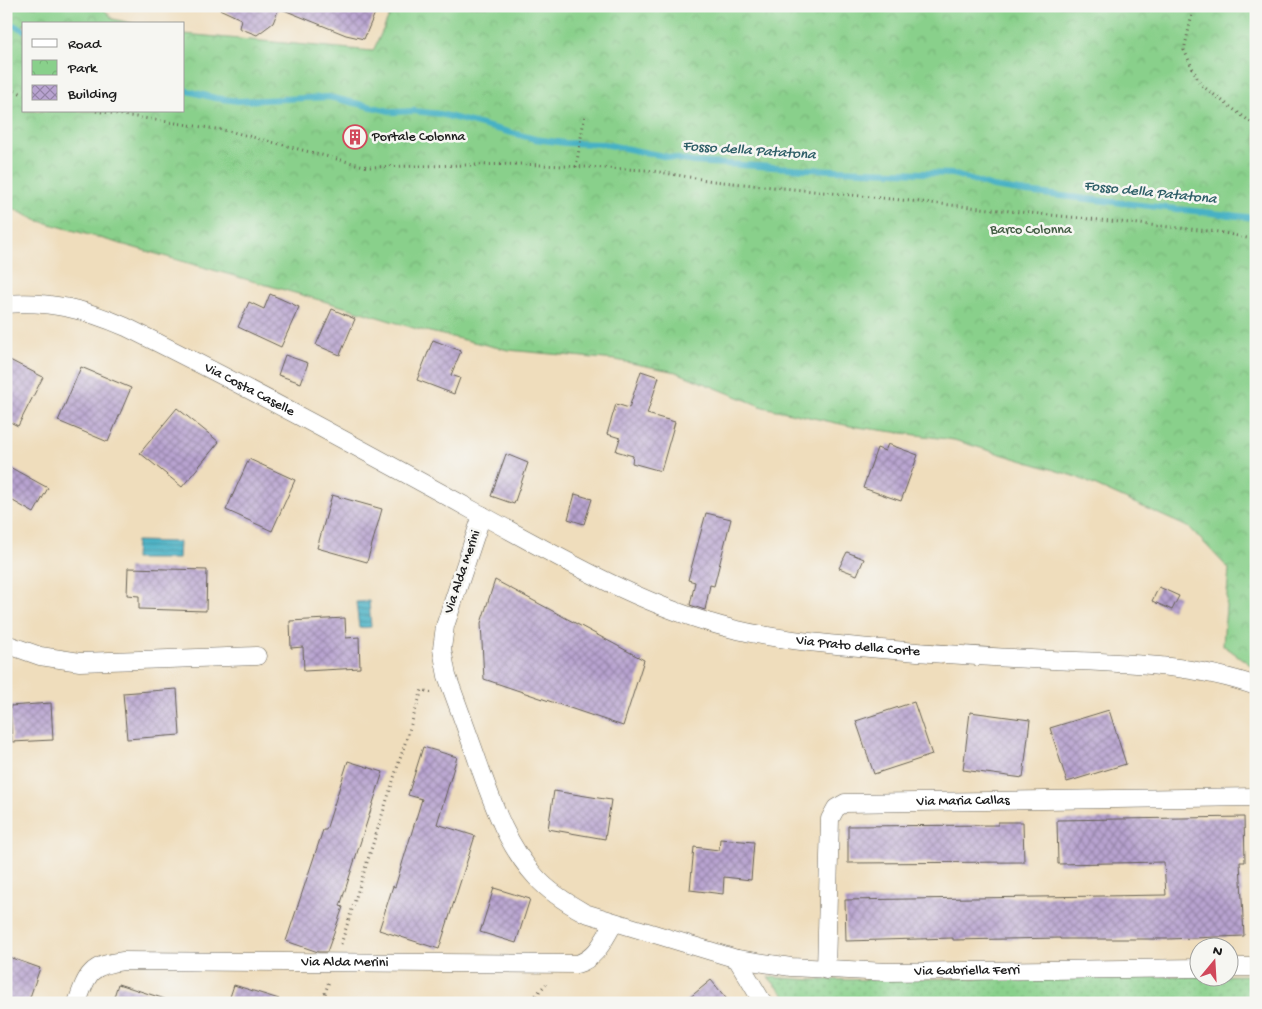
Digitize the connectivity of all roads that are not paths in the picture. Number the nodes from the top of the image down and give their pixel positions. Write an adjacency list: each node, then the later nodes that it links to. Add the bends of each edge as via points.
1 (6, 304): 2 (street, Via Costa Caselle, via 39,303 68,307 126,327 276,403)
2 (482, 515): 5 (street, Via Prato della Corte, via 641,596 689,616 737,630 800,641 936,654 1170,667 1219,675); 7 (street, Via Alda Merini, via 444,632 444,664 498,816 526,866 562,900 585,913)
3 (6, 644): 4 (street, via 40,656 80,662)
4 (257, 656)
5 (1256, 686)
6 (1256, 797): 12 (street, Via Maria Callas, via 845,803 836,808 830,819)
7 (614, 923): 8 (street, Via Alda Merini); 13 (street, Via Alda Merini, via 595,954 577,964 131,961 96,967 87,976)
8 (737, 959): 12 (street, Via Gabriella Ferri); 14 (street)
9 (1240, 967): 10 (street)
10 (1256, 967)
11 (1190, 968): 12 (street, Via Gabriella Ferri)
12 (826, 970)
13 (77, 1003)
14 (763, 1003)

